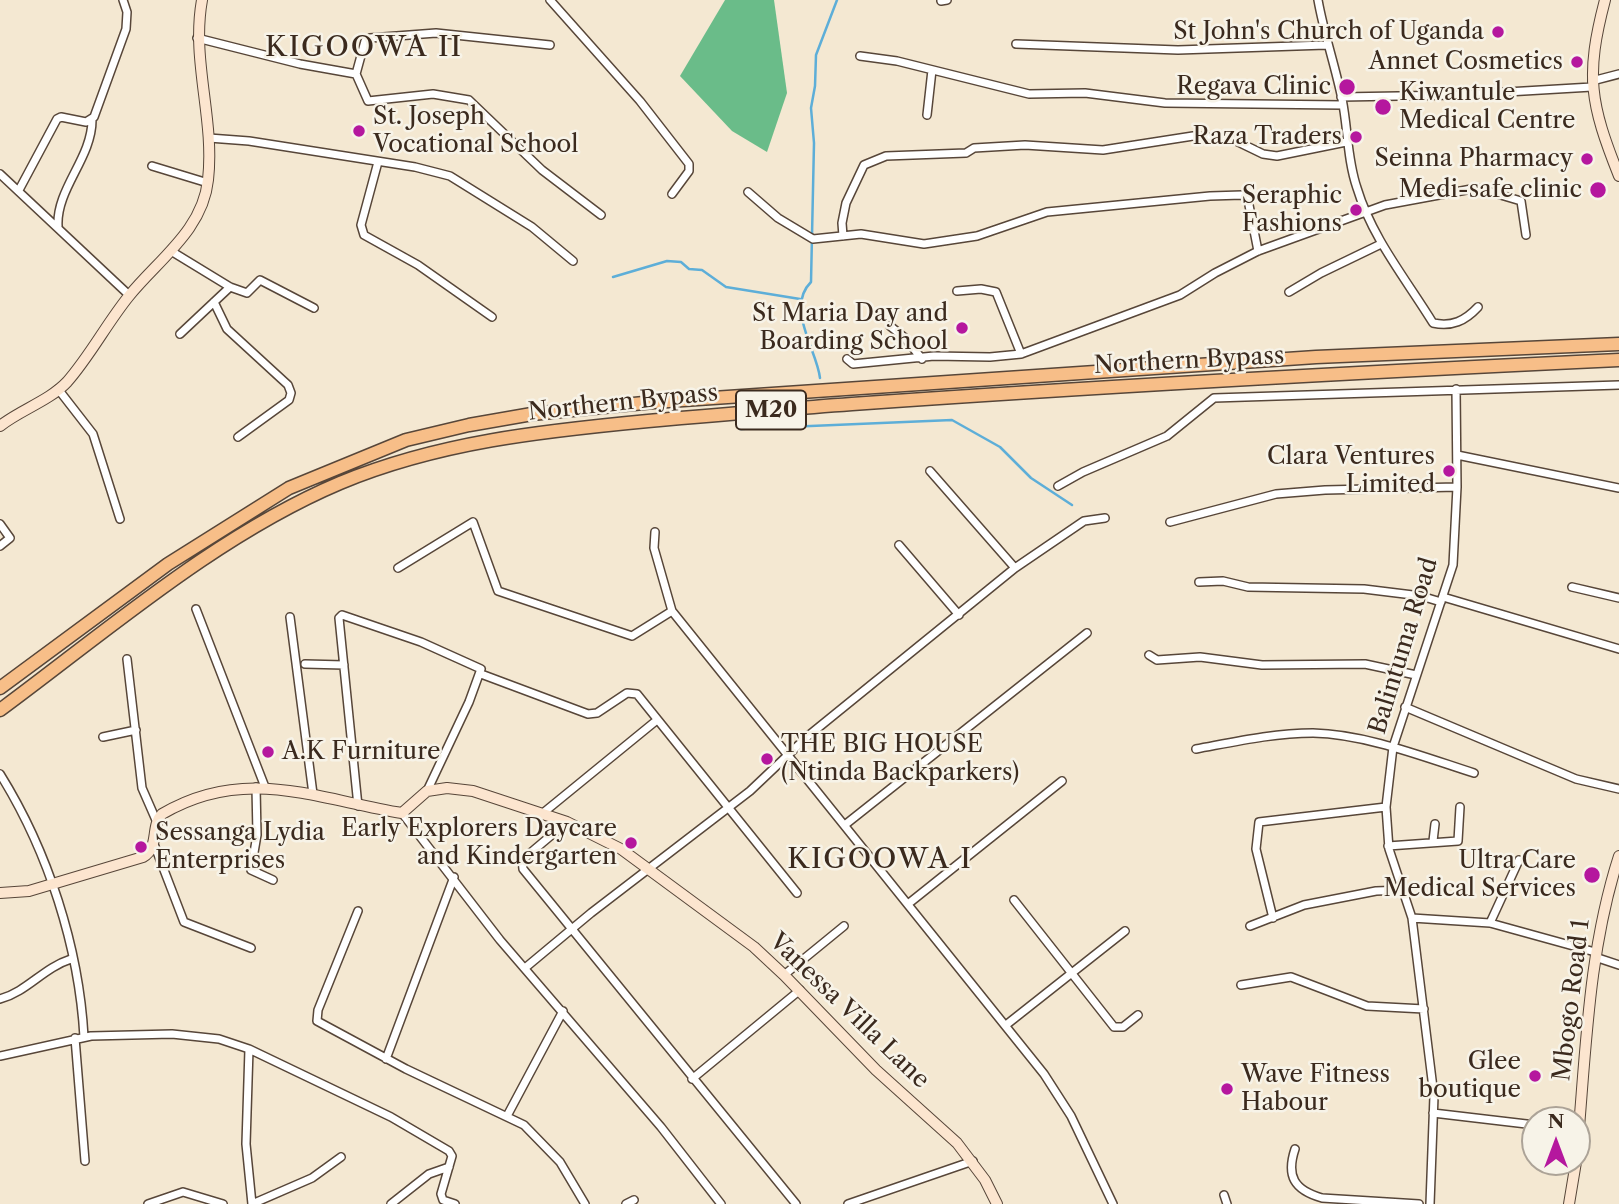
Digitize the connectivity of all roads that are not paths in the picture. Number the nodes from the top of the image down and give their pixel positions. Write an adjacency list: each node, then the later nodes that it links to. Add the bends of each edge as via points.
1 (123, 0): 17 (street, via 126,29)
2 (202, 0): 6 (street)
3 (550, 0): 28 (street, via 689,164)
4 (1318, 0): 9 (street)
5 (1605, 0): 14 (street, via 1596,34)
6 (197, 38): 12 (street); 18 (street)
7 (1016, 44): 9 (street, via 1178,50)
8 (550, 45): 12 (street, via 436,33 370,38)
9 (1326, 45): 15 (street)
10 (860, 56): 11 (street)
11 (932, 70): 15 (street, via 1029,94 1085,93 1165,103); 16 (street)
12 (355, 74): 30 (street, via 369,101 433,93 469,100 542,170)
13 (1619, 74): 14 (street)
14 (1592, 84): 15 (street); 20 (street)
15 (1342, 101): 19 (street)
16 (927, 115)
17 (92, 120): 26 (street, via 57,119); 31 (street, via 90,138)
18 (209, 138): 21 (street); 25 (street)
19 (1346, 142): 29 (street); 33 (street, via 1277,156 1231,139 1193,136 1103,150 1026,145 886,156 861,168 846,203)
20 (1616, 156): 24 (street)
21 (378, 162): 37 (street, via 462,181 532,227); 45 (street, via 361,225 364,235 418,265)
22 (152, 166): 25 (street)
23 (0, 174): 26 (street)
24 (1619, 176)
25 (208, 183): 35 (street, via 197,215)
26 (19, 190): 31 (street)
27 (748, 192): 33 (street, via 773,215 813,239)
28 (672, 194)
29 (1367, 212): 32 (street, via 1477,188 1521,201); 34 (street); 36 (street)
30 (601, 215)
31 (58, 226): 41 (street)
32 (1527, 235)
33 (843, 236): 36 (street, via 880,235 924,244 955,242 1047,212 1238,195 1248,200)
34 (1381, 244): 40 (street); 43 (street, via 1433,323 1458,322)
35 (171, 251): 38 (street); 41 (street)
36 (1258, 251): 49 (street, via 1180,295)
37 (573, 261)
38 (230, 287): 42 (street); 44 (street, via 247,293 260,280)
39 (957, 291): 49 (street, via 996,292)
40 (1289, 292)
41 (129, 295): 54 (street)
42 (214, 302): 47 (street); 57 (street, via 227,329 288,385 291,393 289,400)
43 (1478, 307)
44 (314, 309)
45 (492, 317)
46 (890, 326): 51 (street)
47 (180, 334)
48 (1619, 344): 88 (highway, Northern Bypass / M20, via 1316,357 653,402 469,425 406,440 289,488 168,564)
49 (1021, 354): 51 (street)
50 (847, 359): 51 (street, via 853,364)
51 (922, 359)
52 (1619, 360): 90 (highway, Northern Bypass / M20, via 866,403 568,429 483,441 379,467 260,523)
53 (1619, 385): 55 (street)
54 (58, 389): 56 (street); 64 (street, via 93,434)
55 (1456, 389): 58 (street, Balintuma Road); 60 (street, via 1214,398 1167,436)
56 (0, 426)
57 (239, 437)
58 (1457, 455): 61 (street, Balintuma Road); 62 (street)
59 (930, 471): 71 (street)
60 (1058, 486)
61 (1457, 487): 65 (street, via 1276,494); 75 (street, Balintuma Road, via 1453,565)
62 (1619, 488)
63 (1105, 518): 71 (street, via 1084,521)
64 (120, 519)
65 (1170, 522)
66 (0, 524): 69 (street, via 10,538)
67 (655, 532): 77 (street, via 654,548)
68 (899, 545): 78 (street)
69 (0, 546)
70 (398, 568): 77 (street, via 473,522 498,591 632,636)
71 (1015, 568): 78 (street)
72 (1199, 582): 75 (street, via 1364,589)
73 (1572, 587): 74 (street)
74 (1619, 598)
75 (1442, 599): 81 (street); 87 (street, Balintuma Road)
76 (196, 609): 100 (street)
77 (672, 611): 96 (street)
78 (958, 615): 96 (street, via 830,717)
79 (290, 617): 103 (street)
80 (1087, 634): 112 (street)
81 (1619, 649)
82 (1149, 655): 87 (street, via 1157,660 1200,657 1262,665 1365,664)
83 (127, 659): 92 (street)
84 (305, 664): 85 (street)
85 (344, 665): 86 (street, via 342,615 463,659 479,667); 104 (street)
86 (481, 674): 91 (street, via 588,714 634,692); 102 (street)
87 (1416, 675): 89 (street, Balintuma Road)
88 (0, 688)
89 (1405, 707): 94 (street, Balintuma Road); 101 (street, via 1576,779)
90 (0, 710)
91 (657, 720): 107 (street); 109 (street)
92 (136, 730): 93 (street); 110 (street, via 142,788)
93 (103, 737)
94 (1393, 747): 95 (street, via 1315,733); 97 (street); 105 (street, Balintuma Road)
95 (1196, 750)
96 (789, 757): 107 (street); 112 (street)
97 (1474, 773)
98 (0, 774): 122 (street)
99 (1062, 781): 127 (street)
100 (261, 787): 103 (street); 110 (street, via 211,793); 121 (street, via 251,870)
101 (1619, 789)
102 (427, 791): 108 (street); 109 (street, Vanessa Villa Lane, via 472,791)
103 (313, 794): 104 (street)
104 (358, 806): 108 (street)
105 (1386, 807): 116 (street, Balintuma Road); 129 (street, via 1259,822 1256,849)
106 (1460, 807): 114 (street, via 1458,841)
107 (727, 808): 119 (street); 124 (street)
108 (402, 813): 120 (street)
109 (543, 813): 111 (street, Vanessa Villa Lane)
110 (156, 820): 115 (street)
111 (567, 822): 119 (street, Vanessa Villa Lane); 134 (street, via 521,863)
112 (846, 824): 127 (street)
113 (1435, 824): 114 (street)
114 (1433, 841): 116 (street)
115 (154, 844): 122 (street, via 144,857); 136 (street, via 184,922)
116 (1388, 846): 123 (street, Balintuma Road)
117 (1619, 856): 137 (street, Mbogo Road 1)
118 (1519, 860): 131 (street)
119 (649, 869): 134 (street); 142 (street, Vanessa Villa Lane)
120 (454, 877): 140 (street); 153 (street)
121 (273, 880)
122 (53, 884): 125 (street); 138 (street)
123 (1404, 890): 129 (street, via 1304,905); 130 (street, Balintuma Road)
124 (797, 892)
125 (0, 893)
126 (1014, 900): 141 (street)
127 (908, 904): 149 (street)
128 (358, 911): 153 (street, via 317,1021)
129 (1273, 918): 133 (street)
130 (1412, 918): 131 (street); 146 (street, Balintuma Road)
131 (1490, 923): 137 (street)
132 (844, 926): 142 (street)
133 (1250, 926)
134 (571, 929): 140 (street); 154 (street)
135 (1125, 931): 141 (street)
136 (251, 948)
137 (1595, 955): 139 (street); 155 (street, Mbogo Road 1)
138 (71, 959): 145 (street, via 50,967 20,992); 150 (street, via 80,997)
139 (1619, 965)
140 (525, 968): 147 (street)
141 (1071, 972): 148 (street, via 1114,1027 1123,1027); 149 (street)
142 (784, 975): 144 (street, Vanessa Villa Lane)
143 (1241, 985): 146 (street, via 1291,977 1367,1006)
144 (800, 990): 154 (street); 162 (street, Vanessa Villa Lane)
145 (0, 999)
146 (1424, 1009): 156 (street, Balintuma Road)
147 (563, 1011): 157 (street); 168 (street)
148 (1138, 1014)
149 (1006, 1025): 180 (street, via 1071,1116)
150 (80, 1037): 151 (street, via 197,1036); 152 (street); 161 (street)
151 (249, 1049): 163 (street, via 425,1136 451,1153); 171 (street, via 246,1144)
152 (0, 1056)
153 (386, 1059): 157 (street)
154 (692, 1079): 177 (street)
155 (1580, 1106)
156 (1433, 1113): 158 (street); 183 (street, Balintuma Road)
157 (507, 1116): 174 (street, via 542,1141)
158 (1521, 1123)
159 (1295, 1149): 182 (street, via 1290,1165 1296,1184 1306,1194)
160 (341, 1157): 171 (street, via 312,1178)
161 (85, 1161)
162 (973, 1161): 178 (street); 179 (street, Vanessa Villa Lane)
163 (449, 1167): 172 (street, via 429,1174); 173 (street, via 441,1194 443,1200)
164 (1575, 1176): 165 (street)
165 (1573, 1191): 184 (street); 185 (street)
166 (1224, 1195): 181 (street)
167 (634, 1199): 175 (street)
168 (719, 1202): 176 (street)
169 (148, 1204): 170 (street, via 183,1192)
170 (223, 1204)
171 (252, 1204)
172 (391, 1204)
173 (455, 1204)
174 (585, 1204)
175 (626, 1204)
176 (708, 1204)
177 (796, 1204)
178 (848, 1204)
179 (997, 1204)
180 (1113, 1204)
181 (1227, 1204)
182 (1419, 1204)
183 (1430, 1204)
184 (1569, 1204)
185 (1575, 1204)

